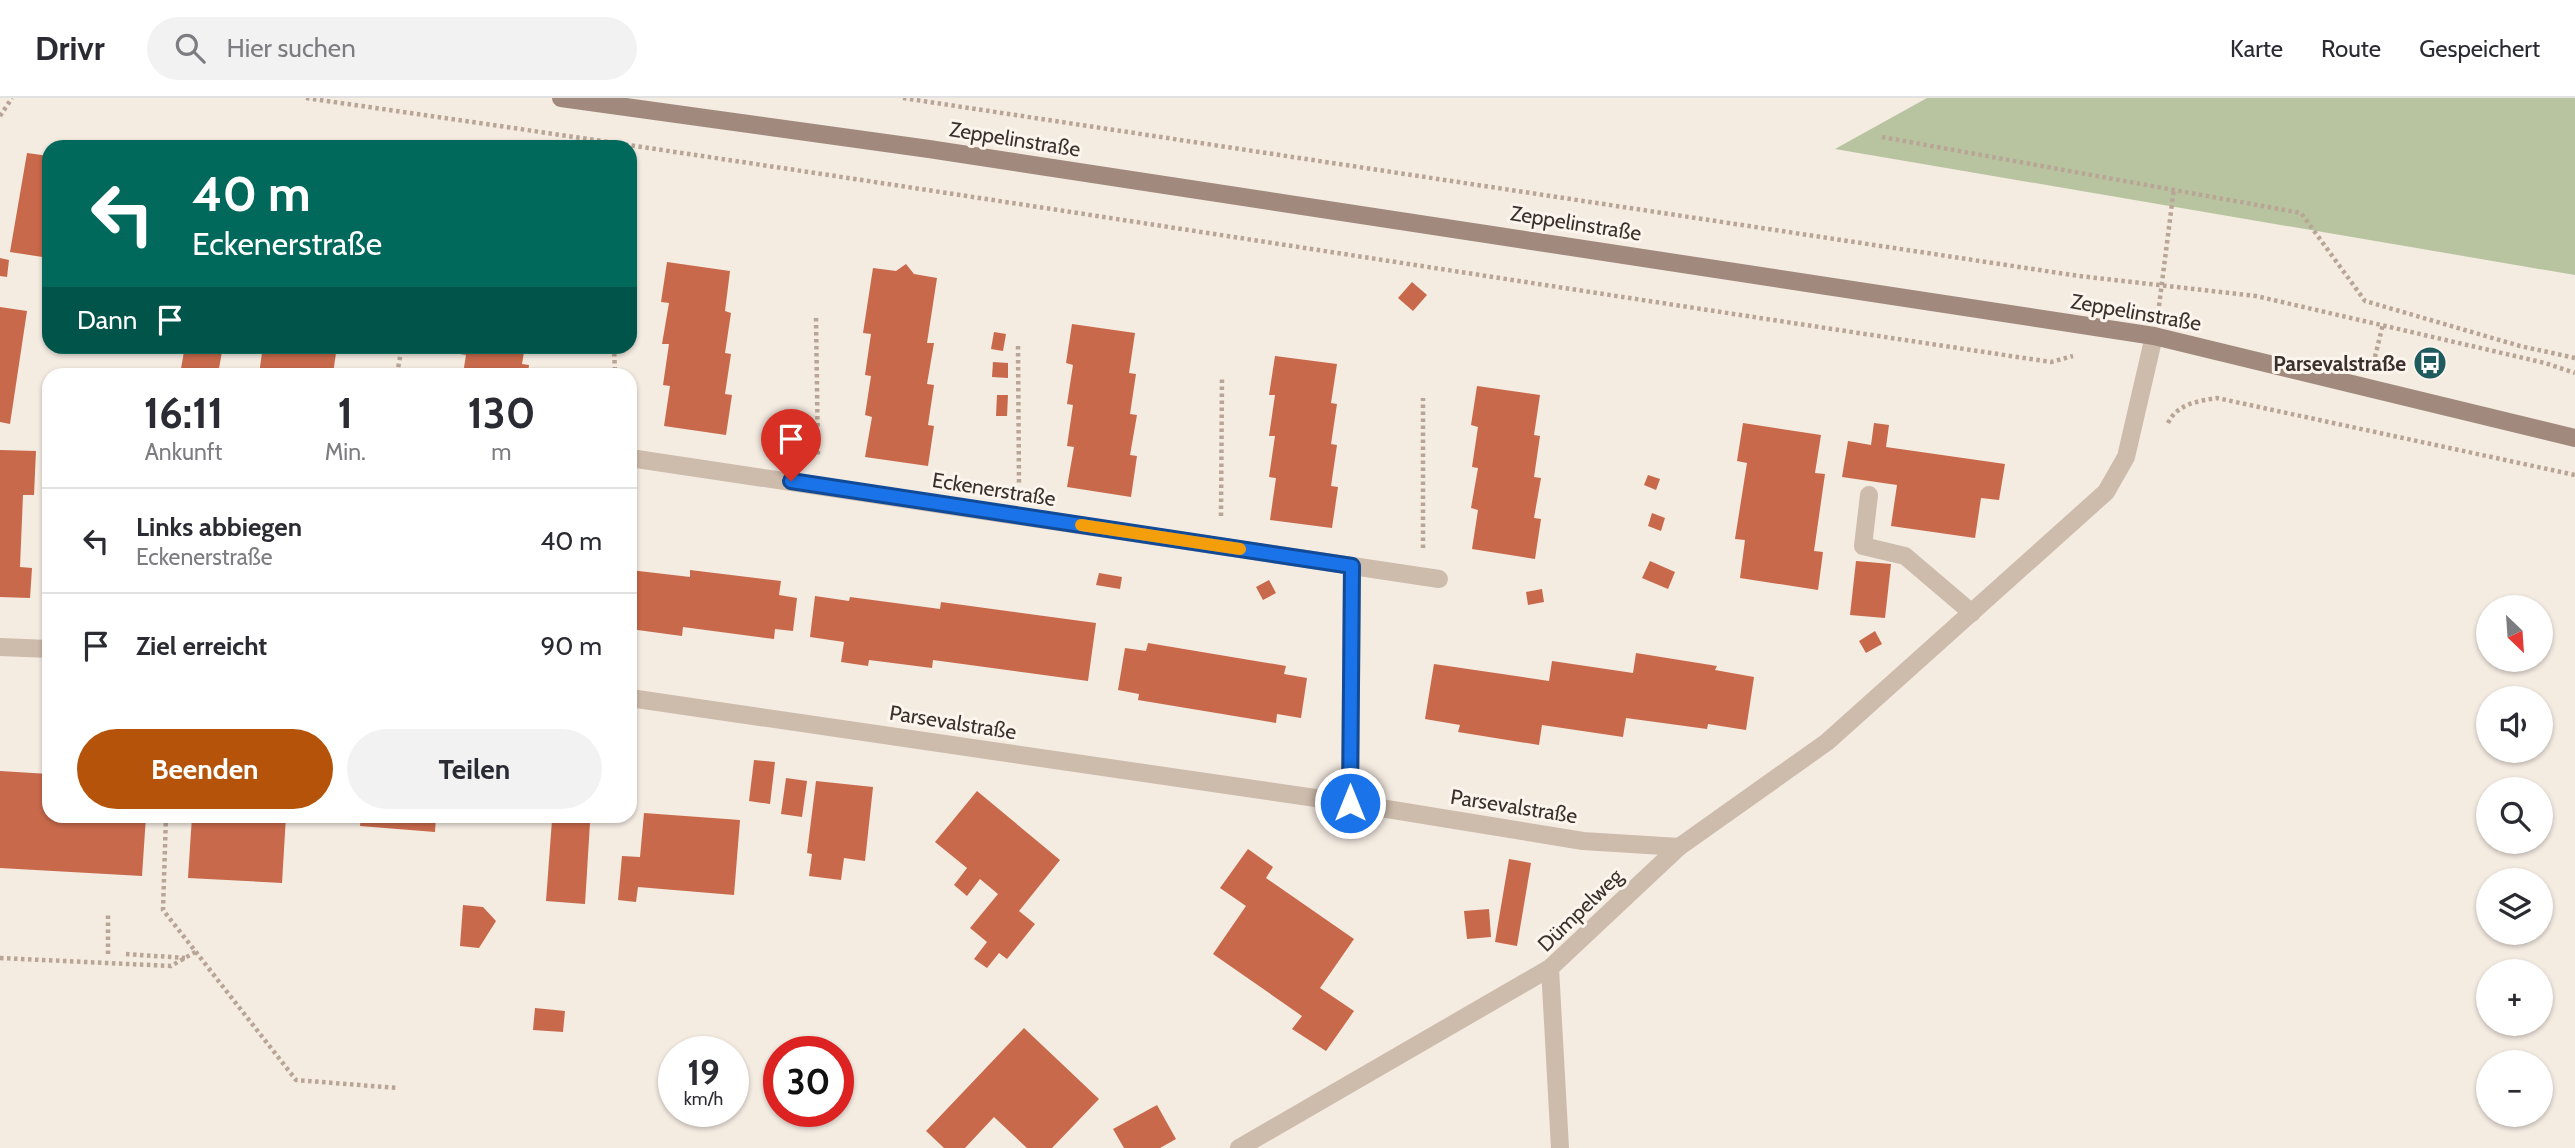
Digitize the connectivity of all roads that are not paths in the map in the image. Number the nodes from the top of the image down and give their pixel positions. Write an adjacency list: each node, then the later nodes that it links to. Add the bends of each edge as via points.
1 (561, 98): 2 (main road, Zeppelinstraße, via 929,149)
2 (2154, 336): 3 (main road, Zeppelinstraße); 8 (street, via 2126,457 2106,492)
3 (2575, 438)
4 (637, 459): 6 (street, Eckenerstraße)
5 (1870, 495): 8 (street, via 1863,546 1905,556)
6 (1352, 566): 7 (street, Eckenerstraße); 12 (street)
7 (1431, 578)
8 (1972, 613): 13 (street, via 1827,742)
9 (0, 647): 10 (street)
10 (42, 649)
11 (637, 699): 12 (street, Parsevalstraße)
12 (1350, 803): 13 (street, Parsevalstraße, via 1583,841)
13 (1679, 847): 14 (street, Dümpelweg)
14 (1550, 968): 15 (street); 16 (street, Dümpelweg)
15 (1239, 1148)
16 (1560, 1148)

